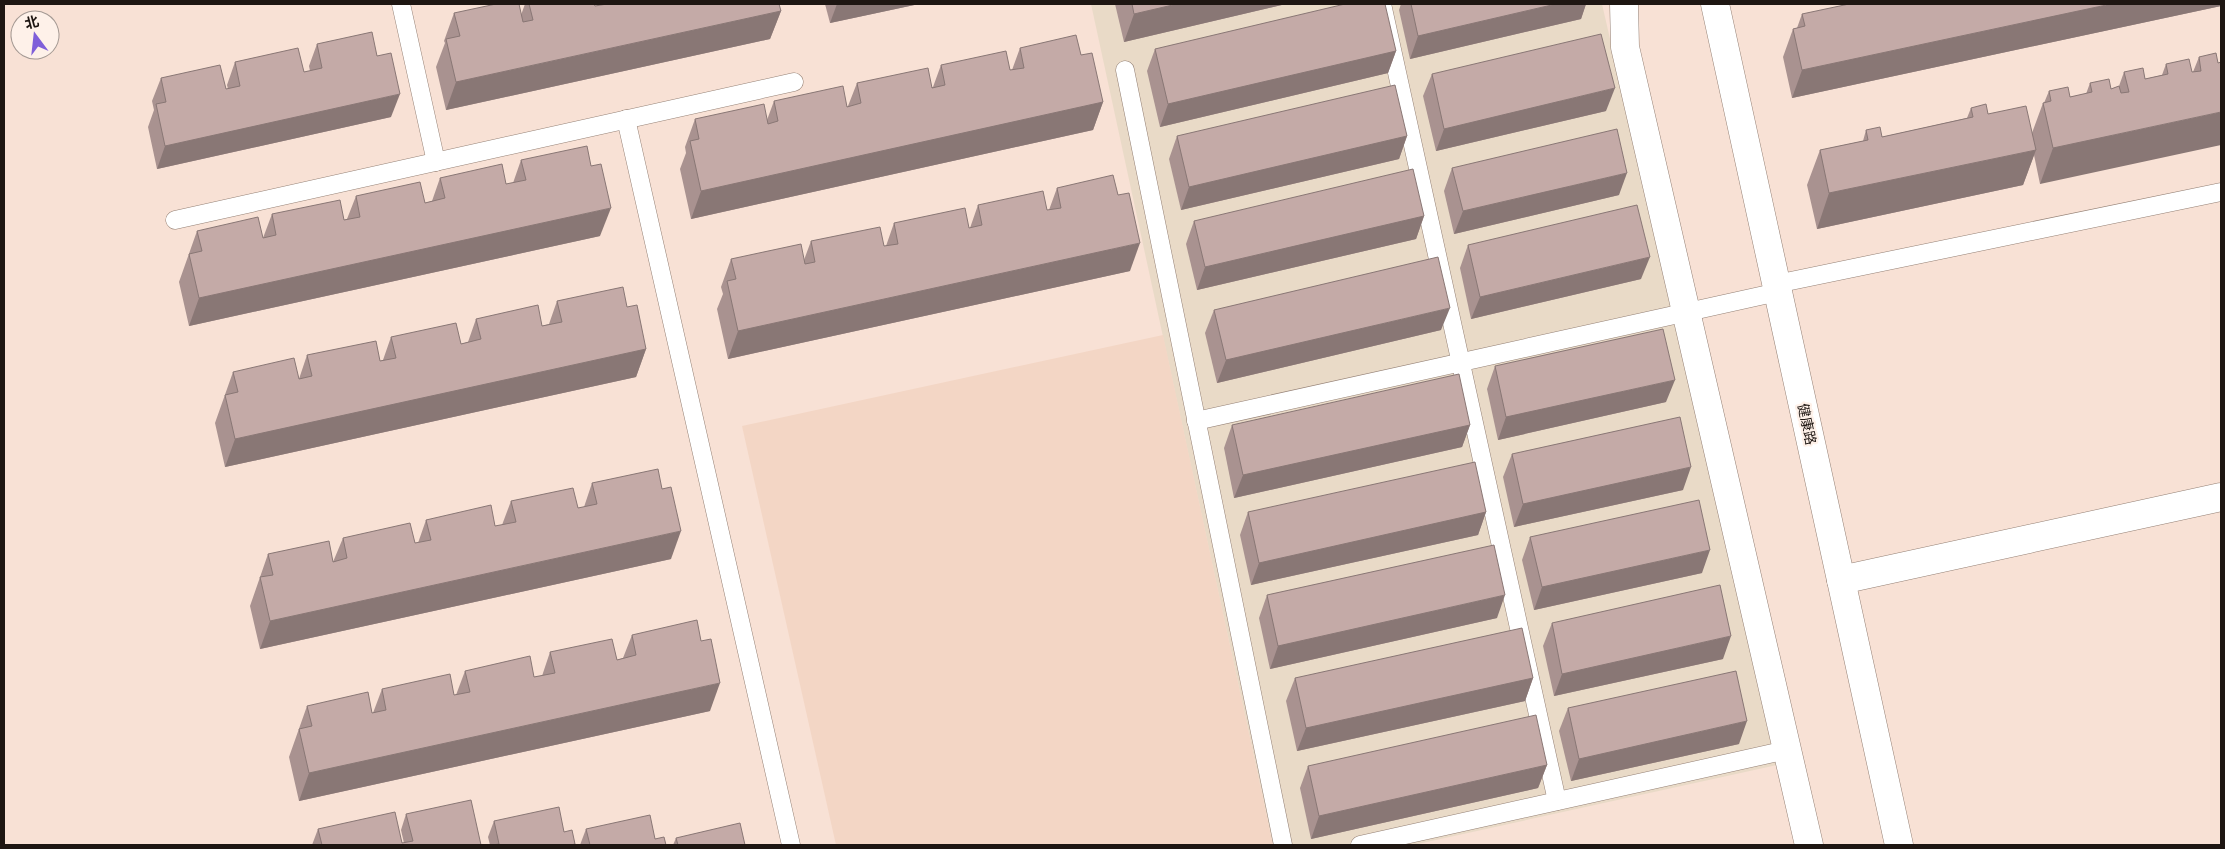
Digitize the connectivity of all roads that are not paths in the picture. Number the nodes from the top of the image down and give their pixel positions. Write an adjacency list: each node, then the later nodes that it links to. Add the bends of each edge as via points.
1 (401, 4): 8 (lane)
2 (1382, 4): 13 (lane)
3 (1624, 4): 12 (street, via 1625,47)
4 (1715, 4): 11 (street, 健康路)
5 (1125, 70): 14 (lane)
6 (794, 82): 7 (lane)
7 (626, 119): 8 (lane); 19 (lane)
8 (436, 162): 10 (lane)
9 (2221, 192): 11 (lane)
10 (175, 220)
11 (1777, 288): 12 (lane); 16 (street, 健康路)
12 (1686, 313): 13 (lane); 17 (street)
13 (1461, 363): 14 (lane); 18 (lane)
14 (1196, 421): 20 (lane)
15 (2221, 497): 16 (street)
16 (1841, 580): 23 (street, 健康路)
17 (1787, 750): 18 (lane); 22 (street)
18 (1557, 801): 21 (lane)
19 (791, 845)
20 (1283, 845)
21 (1360, 845)
22 (1809, 845)
23 (1899, 845)

